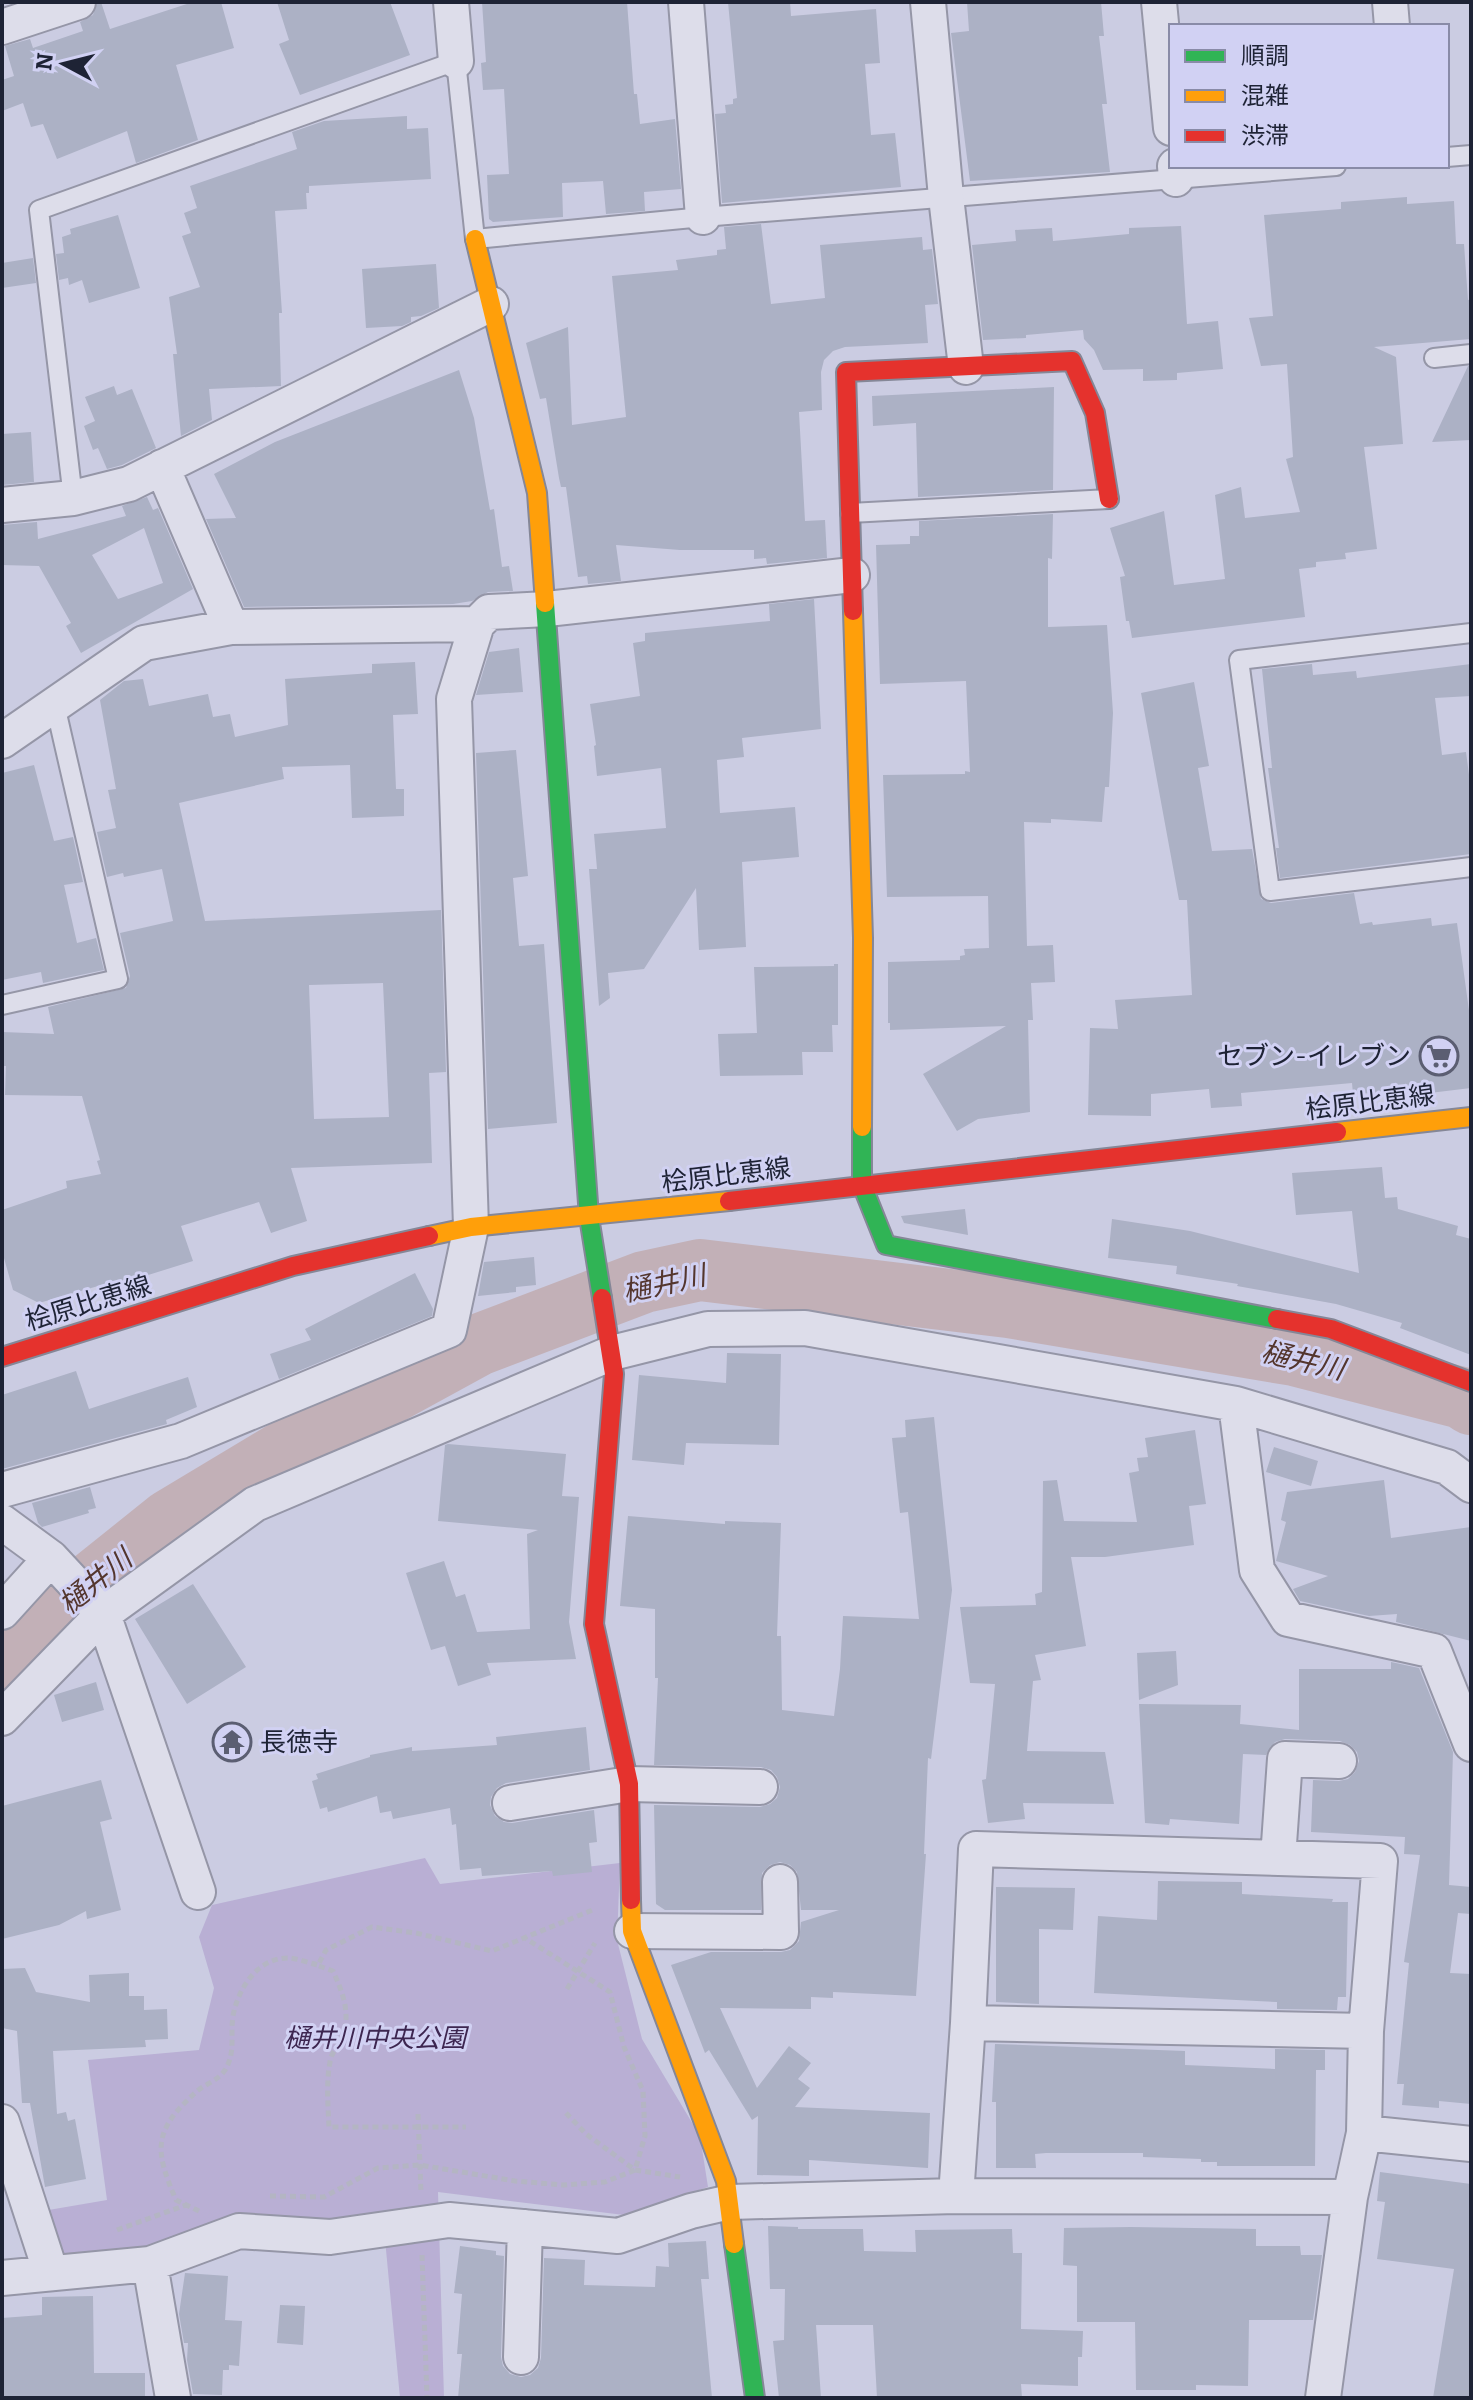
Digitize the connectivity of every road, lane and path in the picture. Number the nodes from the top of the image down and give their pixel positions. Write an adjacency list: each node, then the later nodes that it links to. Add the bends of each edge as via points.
1 (78, 2): 8 (street)
2 (451, 2): 9 (street)
3 (686, 2): 16 (street)
4 (928, 2): 15 (street)
5 (1159, 2): 10 (street)
6 (1390, 2): 7 (street)
7 (1392, 24)
8 (2, 27)
9 (456, 61): 17 (lane); 23 (lane, via 39,210)
10 (1169, 107)
11 (1471, 155): 12 (lane)
12 (1449, 157)
13 (1282, 168): 14 (lane)
14 (1175, 172): 15 (lane)
15 (946, 197): 16 (lane); 21 (street)
16 (703, 217): 17 (lane)
17 (475, 239): 18 (street)
18 (491, 304): 22 (street); 28 (street, via 537,493)
19 (1471, 354): 20 (lane)
20 (1434, 358)
21 (966, 367): 24 (street, via 1072,361 1095,413); 26 (street, via 846,372)
22 (162, 467): 23 (street, via 129,484); 30 (street)
23 (73, 498): 25 (street)
24 (1109, 499): 26 (lane)
25 (2, 505)
26 (850, 513): 27 (street)
27 (852, 575): 28 (street); 37 (street, via 863,938)
28 (547, 609): 29 (street, via 489,612); 38 (street)
29 (477, 624): 30 (street); 39 (street, via 454,699)
30 (231, 627): 32 (street, via 144,643)
31 (1471, 633): 34 (lane, via 1239,660 1270,891)
32 (55, 705): 33 (street); 35 (lane, via 118,979)
33 (2, 741)
34 (1471, 867)
35 (2, 1005)
36 (1471, 1117): 37 (street, 桧原比恵線)
37 (862, 1185): 38 (street, 桧原比恵線); 42 (street, via 886,1245 1331,1329)
38 (589, 1217): 39 (street, 桧原比恵線); 40 (street)
39 (471, 1227): 41 (street, 桧原比恵線, via 293,1266); 45 (street, via 449,1330 181,1441)
40 (612, 1353): 43 (street, via 708,1329 805,1328); 49 (street, via 255,1504); 53 (street, via 594,1624)
41 (2, 1357)
42 (1471, 1382)
43 (1236, 1404): 44 (street, via 1447,1467); 51 (street, via 1257,1570 1288,1619 1434,1651)
44 (1471, 1485)
45 (2, 1490)
46 (2, 1522): 47 (street)
47 (54, 1560): 48 (street); 49 (street)
48 (2, 1612)
49 (103, 1614): 50 (street); 58 (street)
50 (2, 1718)
51 (1471, 1744)
52 (1339, 1761): 56 (street, via 1285,1759)
53 (629, 1784): 54 (street); 55 (street); 60 (street)
54 (760, 1787)
55 (510, 1803)
56 (1278, 1858): 66 (street, via 976,1849); 67 (street, via 1380,1861)
57 (780, 1882): 60 (street, via 781,1932)
58 (198, 1892)
59 (598, 1907): 61 (path)
60 (632, 1931): 82 (street)
61 (525, 1938): 63 (path, via 492,1951 372,1927 326,1950); 64 (path)
62 (598, 1939): 64 (path)
63 (318, 1965): 70 (path, via 333,1971 347,2013 342,2038 330,2058 329,2127); 83 (path, via 288,1958 267,1963 245,1982 233,2016 232,2055 223,2074 197,2090 169,2122 159,2143 176,2200)
64 (576, 1971): 65 (path); 76 (path, via 610,1992 624,2047 643,2091 645,2136)
65 (567, 1989)
66 (968, 2023): 67 (street); 80 (street)
67 (1366, 2031): 72 (street)
68 (566, 2113): 76 (path)
69 (418, 2114): 70 (path)
70 (418, 2127): 71 (path); 75 (path)
71 (466, 2127)
72 (1364, 2133): 74 (street); 81 (street)
73 (5, 2139): 89 (street)
74 (1471, 2144)
75 (420, 2165): 76 (path, via 564,2185 605,2182); 78 (path); 79 (path, via 378,2168 324,2197)
76 (635, 2170): 77 (path)
77 (681, 2177)
78 (421, 2194)
79 (266, 2196)
80 (956, 2196): 81 (street); 82 (street)
81 (1350, 2197): 95 (street)
82 (730, 2202): 86 (street, via 618,2236); 94 (street)
83 (187, 2205): 84 (path, via 200,2211); 85 (path)
84 (213, 2208)
85 (130, 2227)
86 (525, 2227): 88 (street, via 449,2220 330,2237 239,2231); 91 (street)
87 (422, 2248): 93 (path)
88 (150, 2264): 89 (street); 92 (street)
89 (51, 2273): 90 (street)
90 (2, 2278)
91 (521, 2357)
92 (173, 2398)
93 (427, 2398)
94 (755, 2398)
95 (1323, 2398)

